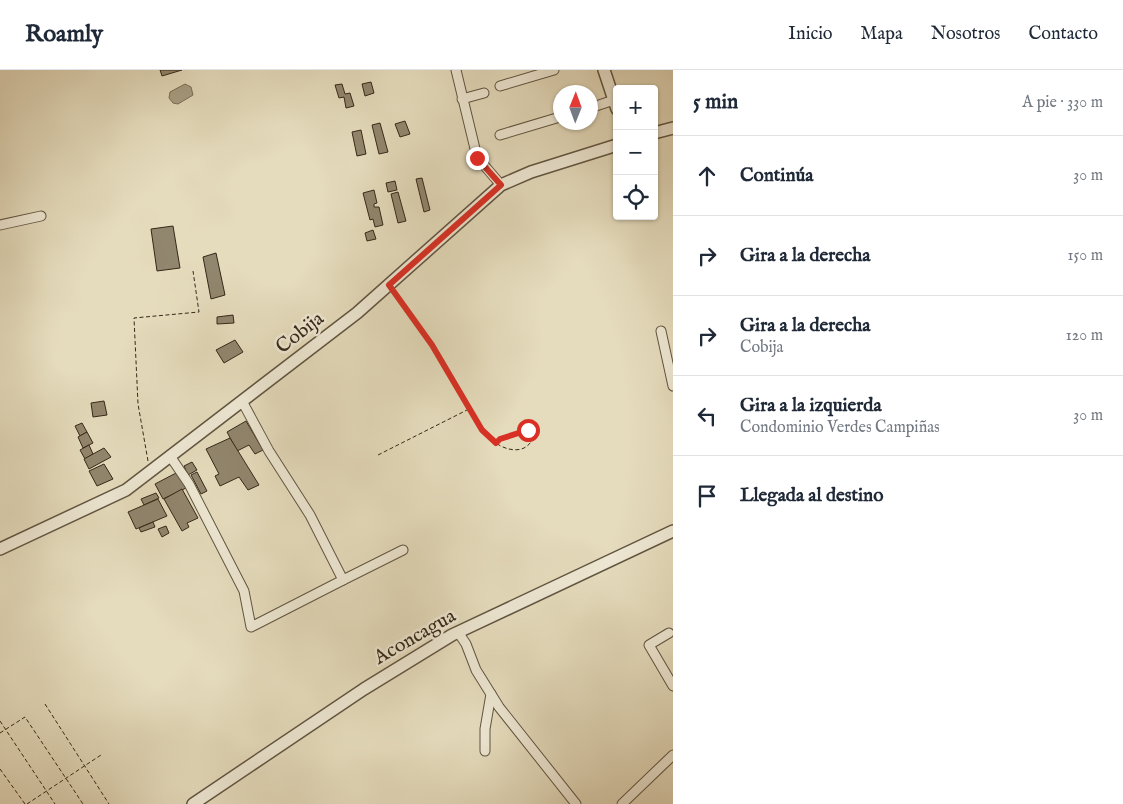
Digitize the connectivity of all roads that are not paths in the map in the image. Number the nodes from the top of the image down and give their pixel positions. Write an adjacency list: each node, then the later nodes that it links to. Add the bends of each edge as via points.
1 (456, 70): 6 (street)
2 (554, 70): 4 (street)
3 (604, 70): 7 (street)
4 (500, 86)
5 (484, 93): 6 (street)
6 (462, 99): 15 (street, via 477,158)
7 (613, 99)
8 (613, 105): 9 (street)
9 (598, 107)
10 (553, 119): 13 (street)
11 (673, 128): 12 (street)
12 (658, 132)
13 (500, 135)
14 (613, 146): 15 (street, Cobija, via 530,172)
15 (501, 185): 20 (street, Cobija, via 357,313)
16 (41, 216): 17 (street)
17 (0, 225)
18 (661, 331): 19 (street)
19 (673, 386)
20 (242, 401): 21 (street, Cobija); 25 (street, via 310,515)
21 (170, 456): 23 (street, Cobija, via 126,490); 25 (street, via 189,484 244,591 251,627)
22 (673, 531): 26 (street, Aconcagua)
23 (0, 549)
24 (403, 550): 25 (street)
25 (343, 580)
26 (458, 632): 29 (street); 32 (street, Aconcagua, via 364,689)
27 (669, 633): 28 (street, via 650,645)
28 (673, 686)
29 (491, 694): 30 (street); 33 (street)
30 (485, 750)
31 (673, 755): 34 (street)
32 (192, 804)
33 (576, 804)
34 (622, 804)

